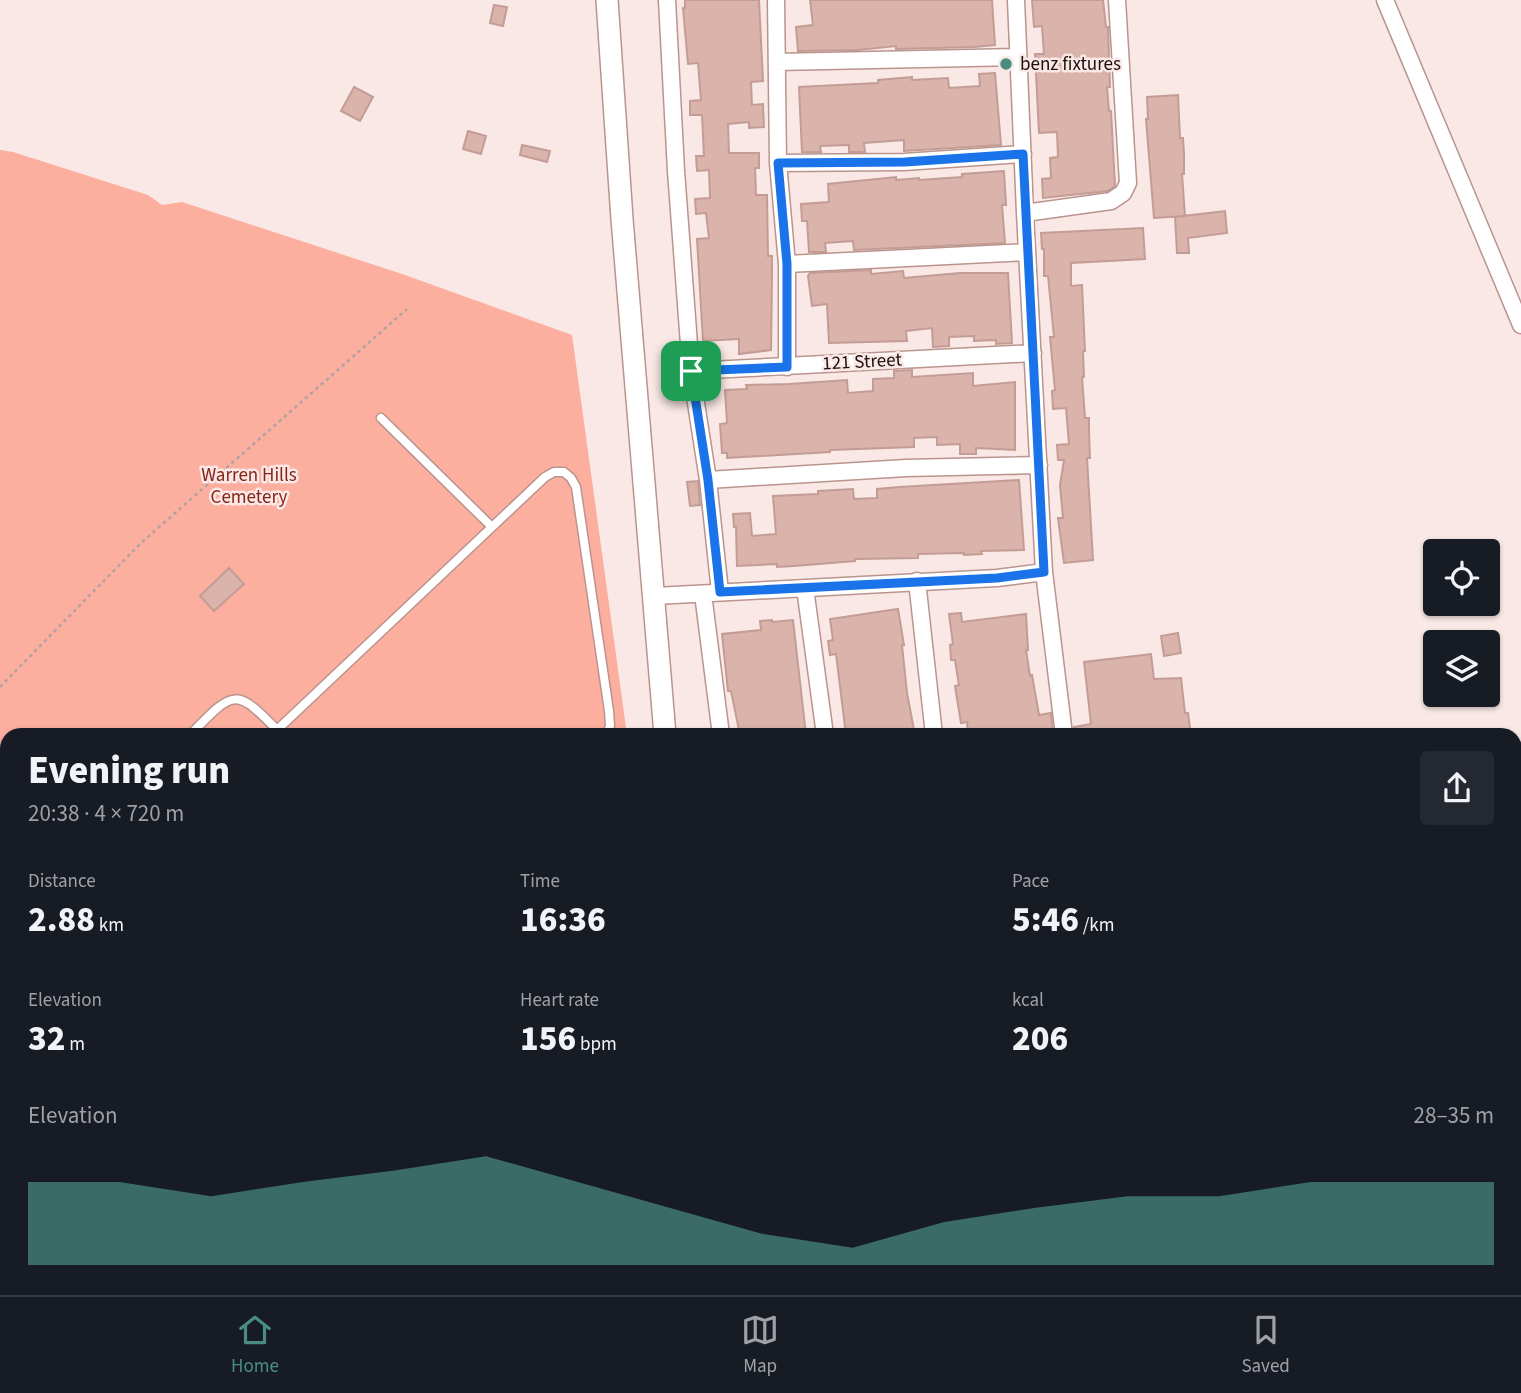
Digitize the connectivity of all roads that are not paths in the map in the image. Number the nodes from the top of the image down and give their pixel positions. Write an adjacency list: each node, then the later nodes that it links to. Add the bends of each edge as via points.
1 (607, 0): 27 (street)
2 (667, 0): 17 (street)
3 (776, 0): 8 (street)
4 (1016, 0): 7 (street)
5 (1117, 0): 11 (street, via 1128,183 1111,201)
6 (1385, 0): 14 (street)
7 (1018, 57): 8 (street); 9 (street)
8 (777, 62): 10 (street)
9 (1023, 154): 10 (street, via 905,162); 11 (street)
10 (778, 163): 13 (street)
11 (1025, 213): 12 (street)
12 (1027, 253): 13 (street); 15 (street)
13 (787, 264): 16 (street)
14 (1521, 325)
15 (1033, 353): 16 (street, 121 Street); 19 (street)
16 (787, 367): 17 (street, 121 Street)
17 (691, 371): 20 (street)
18 (381, 418): 21 (lane)
19 (1040, 465): 20 (street); 22 (street)
20 (708, 480): 25 (street)
21 (491, 526): 30 (lane); 31 (lane, via 545,477 564,471 571,478 576,487)
22 (1044, 572): 23 (street); 36 (street)
23 (917, 581): 24 (street); 35 (street)
24 (805, 588): 25 (street); 34 (street)
25 (720, 592): 26 (street)
26 (703, 594): 27 (street); 33 (street)
27 (655, 596): 32 (street)
28 (197, 728): 29 (lane, via 225,701 237,698 246,700)
29 (275, 728)
30 (285, 728)
31 (609, 728)
32 (664, 728)
33 (720, 728)
34 (824, 728)
35 (933, 728)
36 (1063, 728)

